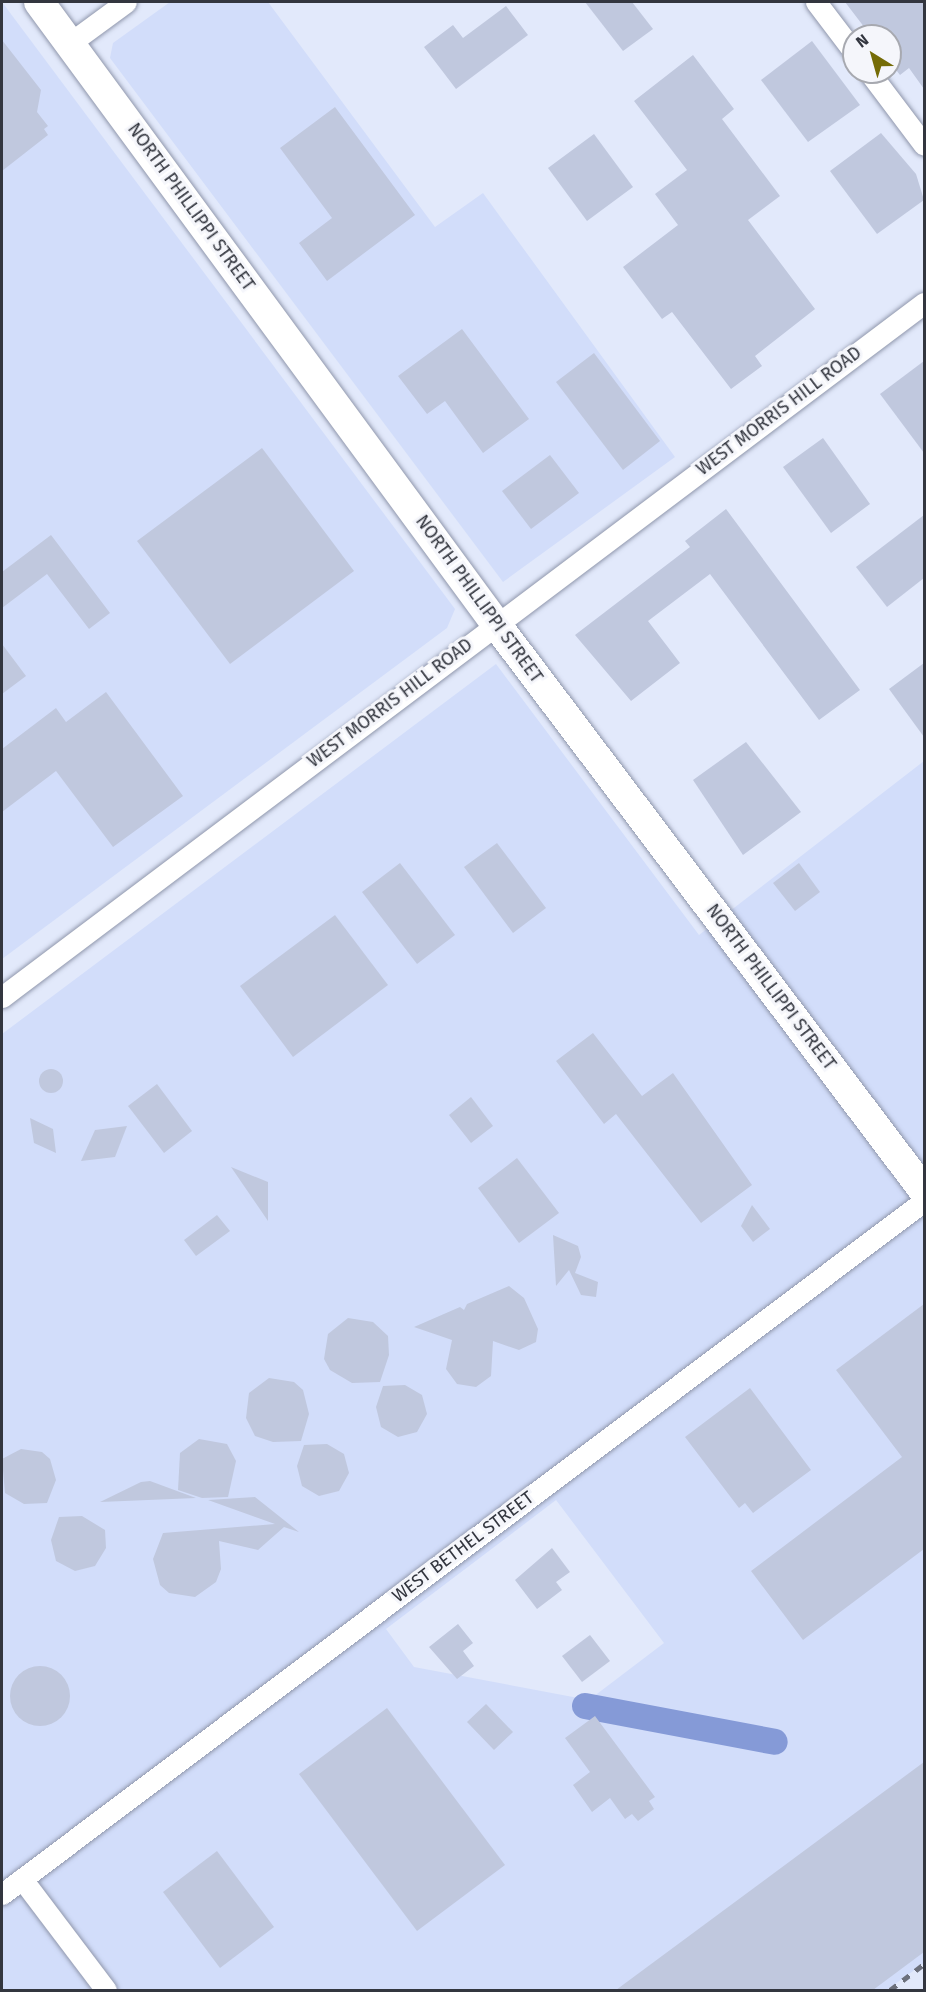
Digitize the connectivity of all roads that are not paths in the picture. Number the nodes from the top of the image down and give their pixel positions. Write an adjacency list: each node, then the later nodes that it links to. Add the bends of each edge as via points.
1 (39, 2): 5 (street, NORTH PHILLIPPI STREET)
2 (126, 2): 5 (street)
3 (816, 2): 4 (street)
4 (842, 36)
5 (70, 44): 9 (street, NORTH PHILLIPPI STREET)
6 (878, 84): 7 (street)
7 (924, 145)
8 (924, 303): 9 (street, WEST MORRIS HILL ROAD)
9 (496, 624): 10 (street, WEST MORRIS HILL ROAD); 11 (street, NORTH PHILLIPPI STREET)
10 (2, 997)
11 (924, 1191)
12 (924, 1201): 13 (street, WEST BETHEL STREET)
13 (22, 1878): 14 (street, WEST BETHEL STREET); 15 (street)
14 (2, 1894)
15 (106, 1990)

